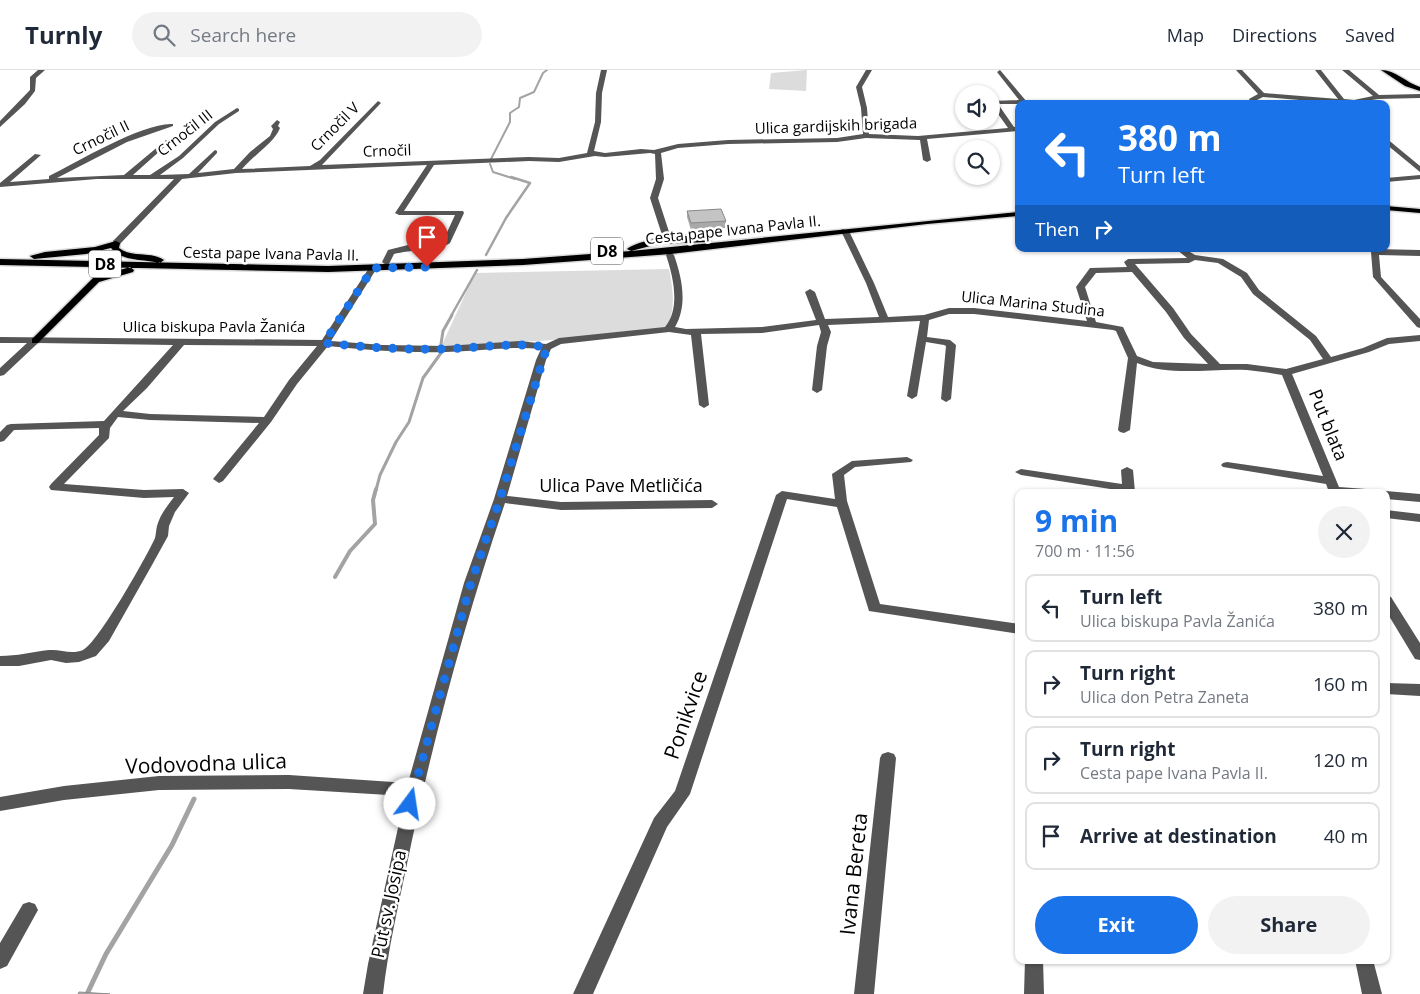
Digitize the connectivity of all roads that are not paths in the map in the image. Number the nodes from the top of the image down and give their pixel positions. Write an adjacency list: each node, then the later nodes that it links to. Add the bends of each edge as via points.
1 (42, 70): 22 (street, via 33,77 33,90)
2 (604, 70): 32 (street, via 598,122 590,148 590,152)
3 (869, 70): 26 (street, via 859,87)
4 (1239, 70): 10 (street)
5 (1318, 70): 16 (street)
6 (1345, 70): 12 (street)
7 (1384, 70): 9 (main road, via 1407,85)
8 (1000, 72): 13 (street)
9 (1420, 89)
10 (1262, 96): 14 (street); 15 (street)
11 (1420, 96): 12 (street)
12 (1378, 97): 17 (street)
13 (1022, 100)
14 (1251, 100)
15 (1319, 100)
16 (1342, 100)
17 (1369, 100)
18 (1015, 102): 24 (street, via 993,102)
19 (378, 104): 36 (street, Crnočil V, via 323,162)
20 (237, 110): 42 (street, Crnočil III, via 217,123 181,157)
21 (277, 122): 38 (street, via 273,137)
22 (0, 125)
23 (171, 125): 45 (street, Crnočil II, via 125,140)
24 (1015, 128)
25 (1015, 129): 27 (street, Ulica gardijskih brigada)
26 (866, 136): 27 (street, Ulica gardijskih brigada); 31 (street, Ulica gardijskih brigada, via 837,140 703,144 667,147)
27 (923, 137): 34 (street)
28 (168, 141): 41 (street)
29 (1390, 144): 37 (street)
30 (215, 152): 39 (street)
31 (655, 152): 32 (street, Ulica gardijskih brigada); 55 (street, via 659,155 660,179 654,198)
32 (596, 154): 35 (street, Crnočil, via 560,160)
33 (37, 155): 46 (street)
34 (927, 160)
35 (431, 164): 36 (street, Crnočil); 68 (street, via 400,213 460,213 446,242 438,246 391,252)
36 (310, 168): 38 (street, Crnočil)
37 (1420, 170)
38 (236, 171): 39 (street, Crnočil)
39 (191, 176): 43 (street, Crnočil)
40 (1420, 177): 44 (street)
41 (125, 178): 42 (street, Crnočil); 45 (street, Crnočil)
42 (150, 178): 43 (street, Crnočil)
43 (180, 178): 57 (street)
44 (1390, 180)
45 (46, 181): 46 (street, Crnočil)
46 (1, 185)
47 (1390, 208): 49 (main road)
48 (1015, 209): 56 (main road, Cesta pape Ivana Pavla II. / D8)
49 (1420, 211)
50 (1390, 213): 52 (main road)
51 (1015, 214): 53 (main road, Cesta pape Ivana Pavla II. / D8)
52 (1420, 215)
53 (845, 231): 54 (main road, Cesta pape Ivana Pavla II. / D8); 75 (street)
54 (765, 240): 61 (main road); 63 (main road, Cesta pape Ivana Pavla II. / D8)
55 (668, 241): 56 (main road); 58 (main road, via 641,244)
56 (712, 241): 58 (main road, Cesta pape Ivana Pavla II. / D8)
57 (116, 243): 65 (main road, via 96,251 51,254); 66 (main road, via 118,252 125,255)
58 (631, 249): 68 (main road, Cesta pape Ivana Pavla II. / D8)
59 (1185, 252): 64 (street)
60 (1420, 253): 78 (street, via 1375,252 1377,277)
61 (670, 255): 63 (main road); 79 (street, via 678,306)
62 (0, 256): 65 (main road, Cesta pape Ivana Pavla II. / D8)
63 (619, 256): 70 (main road, Cesta pape Ivana Pavla II. / D8)
64 (1193, 257): 71 (street, via 1189,260 1128,262); 89 (street, via 1220,261 1244,275 1256,292 1313,338)
65 (37, 259): 66 (main road, Cesta pape Ivana Pavla II. / D8); 67 (main road, Cesta pape Ivana Pavla II. / D8); 69 (main road, Cesta pape Ivana Pavla II. / D8); 72 (main road, via 47,265 88,268 93,270)
66 (160, 260): 68 (main road, Cesta pape Ivana Pavla II. / D8)
67 (0, 262)
68 (386, 262)
69 (170, 266): 70 (main road, Cesta pape Ivana Pavla II. / D8); 72 (main road, via 120,271)
70 (373, 268): 86 (street)
71 (1133, 269): 77 (street, via 1093,270 1080,286); 90 (street, via 1170,310 1187,336)
72 (96, 280): 84 (main road)
73 (810, 292): 76 (street)
74 (925, 318): 75 (street, Ulica Marina Studina); 77 (street, Ulica Marina Studina, via 949,311 974,311); 82 (street)
75 (885, 321): 76 (street, Ulica Marina Studina)
76 (821, 322): 80 (street, Ulica Marina Studina, via 762,330); 93 (street, via 826,332)
77 (1092, 323): 88 (street, Ulica Marina Studina, via 1120,329)
78 (1420, 325)
79 (668, 329): 80 (street, Ulica Marina Studina); 87 (street, via 559,341)
80 (696, 332): 96 (street)
81 (1420, 338): 89 (street, via 1387,341)
82 (921, 339): 94 (street); 95 (street, via 951,345)
83 (0, 340): 84 (street, Ulica biskupa Pavla Žanića)
84 (35, 341): 85 (street, Ulica biskupa Pavla Žanića); 92 (street)
85 (180, 342): 86 (street, Ulica biskupa Pavla Žanića); 97 (street)
86 (324, 343): 87 (street, Ulica biskupa Pavla Žanića, via 383,348 445,349 529,344); 98 (street)
87 (547, 347): 112 (street, Put sv. Josipa)
88 (1133, 358): 90 (street, via 1151,365 1171,367); 100 (street)
89 (1329, 361): 91 (street)
90 (1216, 366): 91 (street)
91 (1286, 372): 107 (street, Put blata)
92 (0, 373)
93 (817, 390)
94 (912, 396)
95 (946, 399)
96 (704, 406)
97 (115, 413): 98 (street); 99 (street)
98 (267, 420): 106 (street)
99 (107, 424): 101 (street, via 11,428); 120 (street, via 105,436 55,487 144,494 183,492 169,512 158,543 104,637 91,652 73,657 51,655)
100 (1124, 430)
101 (0, 439)
102 (907, 460): 114 (street, via 852,464 838,474)
103 (1227, 465): 107 (street)
104 (1127, 470): 109 (street)
105 (1021, 472): 108 (street)
106 (219, 479)
107 (1333, 488)
108 (1122, 489)
109 (1128, 489)
110 (1390, 495): 111 (street)
111 (1420, 498)
112 (500, 499): 113 (street, Ulica Pave Metličića, via 561,506); 124 (street, Put sv. Josipa, via 471,583)
113 (712, 504)
114 (842, 504): 118 (street, via 874,608); 131 (street, Ponikvice, via 782,495 682,794 660,823)
115 (1390, 514): 116 (street)
116 (1420, 518)
117 (1390, 606): 119 (street)
118 (1015, 628)
119 (1420, 655)
120 (0, 661)
121 (1390, 688): 122 (street)
122 (1420, 690)
123 (888, 758): 132 (street, Ivana Bereta)
124 (414, 790): 125 (street, Vodovodna ulica, via 289,782 159,783 64,793); 130 (street, Put sv. Josipa)
125 (0, 804)
126 (29, 910): 127 (street)
127 (0, 960)
128 (1034, 964): 133 (street)
129 (1365, 964): 134 (street)
130 (373, 994)
131 (583, 994)
132 (864, 994)
133 (1034, 994)
134 (1372, 994)

